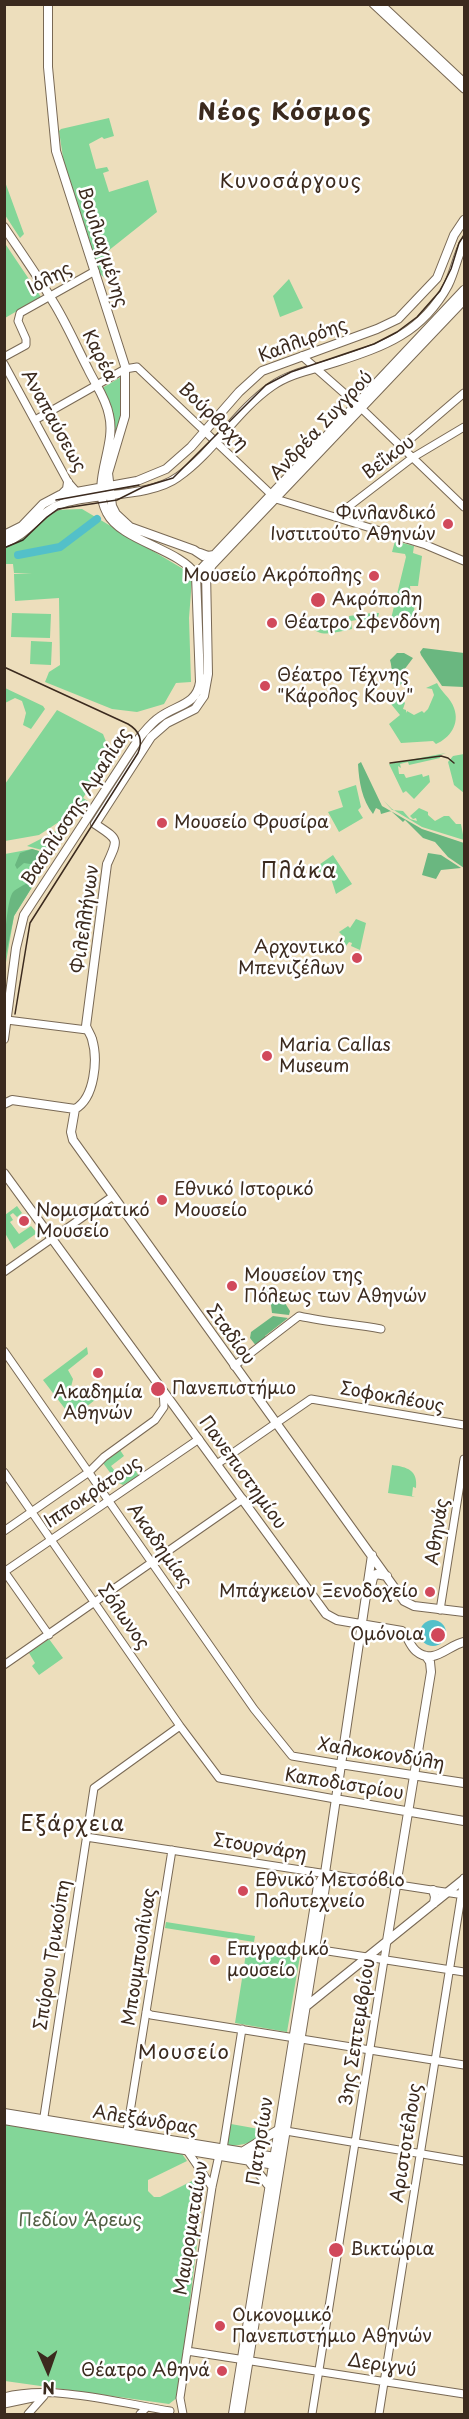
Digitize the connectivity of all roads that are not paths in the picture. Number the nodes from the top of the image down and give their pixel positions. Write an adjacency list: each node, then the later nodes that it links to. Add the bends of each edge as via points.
1 (48, 4): 9 (main road, Βουλιαγμένης, via 54,139)
2 (373, 4): 5 (street)
3 (381, 4): 4 (street)
4 (465, 82)
5 (465, 89)
6 (465, 220): 13 (main road, Καλλιρόης, via 437,278 398,319)
7 (4, 227): 11 (main road, Καρέα)
8 (464, 243): 17 (main road, Καλλιρόης, via 445,290 410,331 386,345)
9 (95, 271): 11 (street, Ιόλης); 16 (main road, Βουλιαγμένης)
10 (465, 290): 20 (highway, Ανδρέα Συγγρού)
11 (49, 296): 14 (street, Ιόλης, via 19,315 25,346); 18 (main road, Καρέα)
12 (465, 300): 20 (highway, Ανδρέα Συγγρού)
13 (302, 356): 17 (street); 23 (main road, Καλλιρόης, via 259,373)
14 (4, 357)
15 (4, 364): 21 (street, Αναπαύσεως)
16 (125, 369): 18 (street); 23 (street, Βούρβαχη, via 141,369); 31 (main road, Βουλιαγμένης, via 125,416)
17 (315, 369): 20 (street); 24 (main road, Καλλιρόης, via 271,386)
18 (96, 385): 21 (street); 27 (main road, Καρέα, via 108,408 111,434)
19 (465, 393): 25 (street)
20 (359, 406): 25 (street); 33 (highway, Ανδρέα Συγγρού)
21 (35, 420): 28 (street, Αναπαύσεως)
22 (465, 427): 26 (street, Βεΐκου)
23 (206, 430): 24 (street, Βούρβαχη); 31 (main road, Καλλιρόης, via 166,469)
24 (217, 442): 31 (main road, Καλλιρόης, via 170,482 150,488); 33 (street, Βούρβαχη)
25 (401, 447): 26 (street)
26 (412, 458): 34 (street); 35 (street, Βεΐκου)
27 (102, 469): 29 (main road); 31 (main road)
28 (68, 482): 30 (street, Αναπαύσεως); 32 (main road)
29 (92, 489): 30 (main road); 31 (main road)
30 (76, 491): 32 (main road)
31 (106, 491): 37 (main road, via 53,507 22,534); 38 (main road, via 114,511 130,527); 43 (main road, via 105,510 115,523 190,568)
32 (60, 495): 36 (main road, via 44,504 22,526)
33 (274, 496): 35 (street); 39 (highway, Ανδρέα Συγγρού); 42 (highway, Ανδρέα Συγγρού)
34 (465, 507)
35 (335, 517): 40 (street)
36 (4, 535)
37 (4, 543)
38 (200, 554): 39 (highway); 41 (main road)
39 (214, 555): 41 (highway, Ανδρέα Συγγρού)
40 (465, 561)
41 (205, 565): 42 (main road); 43 (highway, Ανδρέα Συγγρού)
42 (206, 576): 45 (main road, Βασιλίσσης Αμαλίας, via 208,685 201,702)
43 (197, 578): 44 (main road, Βασιλίσσης Αμαλίας, via 198,691 187,704)
44 (165, 713): 45 (main road); 47 (main road, Βασιλίσσης Αμαλίας, via 140,737 22,919)
45 (161, 727): 46 (main road, Βασιλίσσης Αμαλίας, via 147,741)
46 (95, 824): 48 (main road, Φιλελλήνων, via 114,838 116,846 107,864)
47 (7, 1020): 48 (street); 49 (main road, Βασιλίσσης Αμαλίας)
48 (87, 1030): 52 (main road, via 93,1041 94,1073 84,1100)
49 (4, 1039)
50 (4, 1094): 51 (main road)
51 (8, 1102): 52 (main road)
52 (75, 1109): 54 (main road, Σταδίου, via 71,1137)
53 (4, 1173): 55 (main road, Πανεπιστημίου)
54 (113, 1196): 55 (street); 59 (main road, Σταδίου)
55 (52, 1239): 56 (street); 60 (main road, Πανεπιστημίου)
56 (4, 1272)
57 (381, 1329): 59 (street, via 299,1316)
58 (4, 1351): 67 (street, Ακαδημίας)
59 (234, 1366): 61 (main road, Σταδίου)
60 (164, 1390): 63 (main road, Πανεπιστημίου); 67 (street, via 164,1407 158,1418)
61 (275, 1423): 62 (street, Σοφοκλέους, via 309,1399); 65 (street); 73 (main road, Σταδίου)
62 (465, 1425)
63 (199, 1439): 65 (main road, Πανεπιστημίου); 69 (street, Ιπποκράτους)
64 (465, 1459): 78 (street, Αθηνάς)
65 (217, 1464): 68 (main road, Πανεπιστημίου)
66 (4, 1472): 70 (street, Σόλωνος)
67 (89, 1472): 69 (street, Ακαδημίας); 70 (street)
68 (243, 1499): 74 (street); 80 (main road, Πανεπιστημίου, via 326,1614 334,1620)
69 (109, 1502): 72 (street, Ιπποκράτους); 74 (street, Ακαδημίας)
70 (32, 1512): 71 (street); 72 (street, Σόλωνος)
71 (4, 1531)
72 (52, 1540): 75 (street, Ιπποκράτους); 77 (street, Σόλωνος)
73 (372, 1555): 76 (main road, Σταδίου); 80 (main road)
74 (152, 1563): 77 (street); 86 (street, Ακαδημίας, via 257,1714)
75 (5, 1572): 81 (street)
76 (387, 1576): 78 (main road, Σταδίου, via 404,1601); 80 (main road, via 374,1576)
77 (96, 1603): 81 (street); 85 (street, Σόλωνος)
78 (440, 1610): 79 (main road)
79 (465, 1612)
80 (362, 1625): 83 (main road, Πανεπιστημίου, via 405,1633 413,1648); 87 (main road, Πατησίων)
81 (49, 1635): 84 (street)
82 (465, 1642): 83 (main road, via 442,1654)
83 (426, 1656): 88 (main road, 3ης Σεπτεμβρίου, via 431,1670)
84 (4, 1665)
85 (180, 1726): 89 (street, Σόλωνος); 94 (street, Σπύρου Τρικούπη, via 94,1788)
86 (292, 1756): 87 (street, Χαλκοκονδύλη)
87 (340, 1764): 88 (main road, Χαλκοκονδύλη); 91 (main road, Πατησίων)
88 (414, 1775): 90 (main road, Χαλκοκονδύλη); 92 (main road, 3ης Σεπτεμβρίου)
89 (219, 1778): 91 (street, Καποδιστρίου)
90 (465, 1783)
91 (335, 1799): 92 (main road, Καποδιστρίου); 96 (main road, Πατησίων)
92 (408, 1811): 93 (main road, Καποδιστρίου); 98 (main road, 3ης Σεπτεμβρίου)
93 (465, 1821)
94 (86, 1837): 95 (street, Στουρνάρη); 121 (street, Σπύρου Τρικούπη)
95 (172, 1850): 96 (street, Στουρνάρη); 112 (street, Μπουμπουλίνας)
96 (324, 1873): 98 (street, Στουρνάρη); 104 (main road, Πατησίων); 113 (main road, Πατησίων, via 318,1885)
97 (464, 1878): 100 (main road); 101 (street, Αριστοτέλους)
98 (396, 1884): 99 (street, Στουρνάρη); 103 (main road, 3ης Σεπτεμβρίου)
99 (433, 1890): 100 (street, Στουρνάρη); 102 (main road)
100 (447, 1892): 101 (street, Στουρνάρη); 102 (main road)
101 (463, 1895): 107 (street, Αριστοτέλους)
102 (434, 1903): 103 (main road)
103 (387, 1941): 105 (main road); 106 (street, 3ης Σεπτεμβρίου)
104 (315, 1949): 105 (street); 109 (main road, Πατησίων)
105 (368, 1957): 106 (street); 110 (main road)
106 (384, 1960): 107 (street); 116 (street, 3ης Σεπτεμβρίου)
107 (450, 1970): 108 (street); 117 (street, Αριστοτέλους)
108 (465, 1972)
109 (309, 1986): 110 (main road, via 314,1993); 111 (main road, Πατησίων)
110 (324, 1992): 111 (main road)
111 (306, 2007): 113 (main road); 115 (main road, Πατησίων)
112 (146, 2012): 114 (street); 123 (street, Μπουμπουλίνας)
113 (297, 2013): 115 (main road, Πατησίων)
114 (242, 2029): 115 (street); 126 (street, Μαυροματαίων)
115 (297, 2038): 116 (street); 122 (main road, Πατησίων)
116 (369, 2050): 117 (street); 124 (street, 3ης Σεπτεμβρίου)
117 (435, 2060): 118 (street); 128 (street, Αριστοτέλους)
118 (465, 2065)
119 (4, 2113): 121 (main road, Αλεξάνδρας)
120 (4, 2120): 121 (main road, Αλεξάνδρας)
121 (43, 2123): 123 (main road, Αλεξάνδρας)
122 (282, 2131): 124 (street); 127 (main road); 131 (main road, Πατησίων)
123 (126, 2136): 125 (main road, Αλεξάνδρας); 126 (main road, Αλεξάνδρας)
124 (356, 2143): 128 (street); 136 (street, 3ης Σεπτεμβρίου)
125 (186, 2149): 126 (main road, Αλεξάνδρας); 133 (street)
126 (221, 2152): 127 (main road, Αλεξάνδρας); 129 (main road, Αλεξάνδρας); 133 (street, Μαυροματαίων)
127 (242, 2152): 131 (main road, Αλεξάνδρας)
128 (420, 2153): 130 (street); 137 (street, Αριστοτέλους)
129 (248, 2160): 131 (main road, Αλεξάνδρας); 132 (main road)
130 (465, 2160)
131 (276, 2161): 132 (main road, Πατησίων); 135 (main road, Πατησίων)
132 (269, 2186): 135 (main road, Πατησίων)
133 (212, 2187): 134 (street, Μαυροματαίων)
134 (187, 2351): 135 (street, Δεριγνύ); 142 (street, Μαυροματαίων)
135 (245, 2360): 136 (street, Δεριγνύ); 148 (main road, Πατησίων); 149 (main road, Πατησίων)
136 (318, 2372): 137 (street, Δεριγνύ); 150 (street, 3ης Σεπτεμβρίου)
137 (384, 2382): 139 (street, Δεριγνύ); 151 (street, Αριστοτέλους)
138 (52, 2392): 140 (street); 141 (street); 144 (street)
139 (465, 2394)
140 (44, 2396): 143 (street); 144 (street); 146 (street)
141 (4, 2397)
142 (180, 2398): 145 (street, Μαυροματαίων); 147 (street, Μαυροματαίων)
143 (4, 2403)
144 (143, 2411): 145 (street)
145 (169, 2414)
146 (28, 2415)
147 (183, 2415)
148 (233, 2415)
149 (240, 2415)
150 (312, 2415)
151 (379, 2415)

